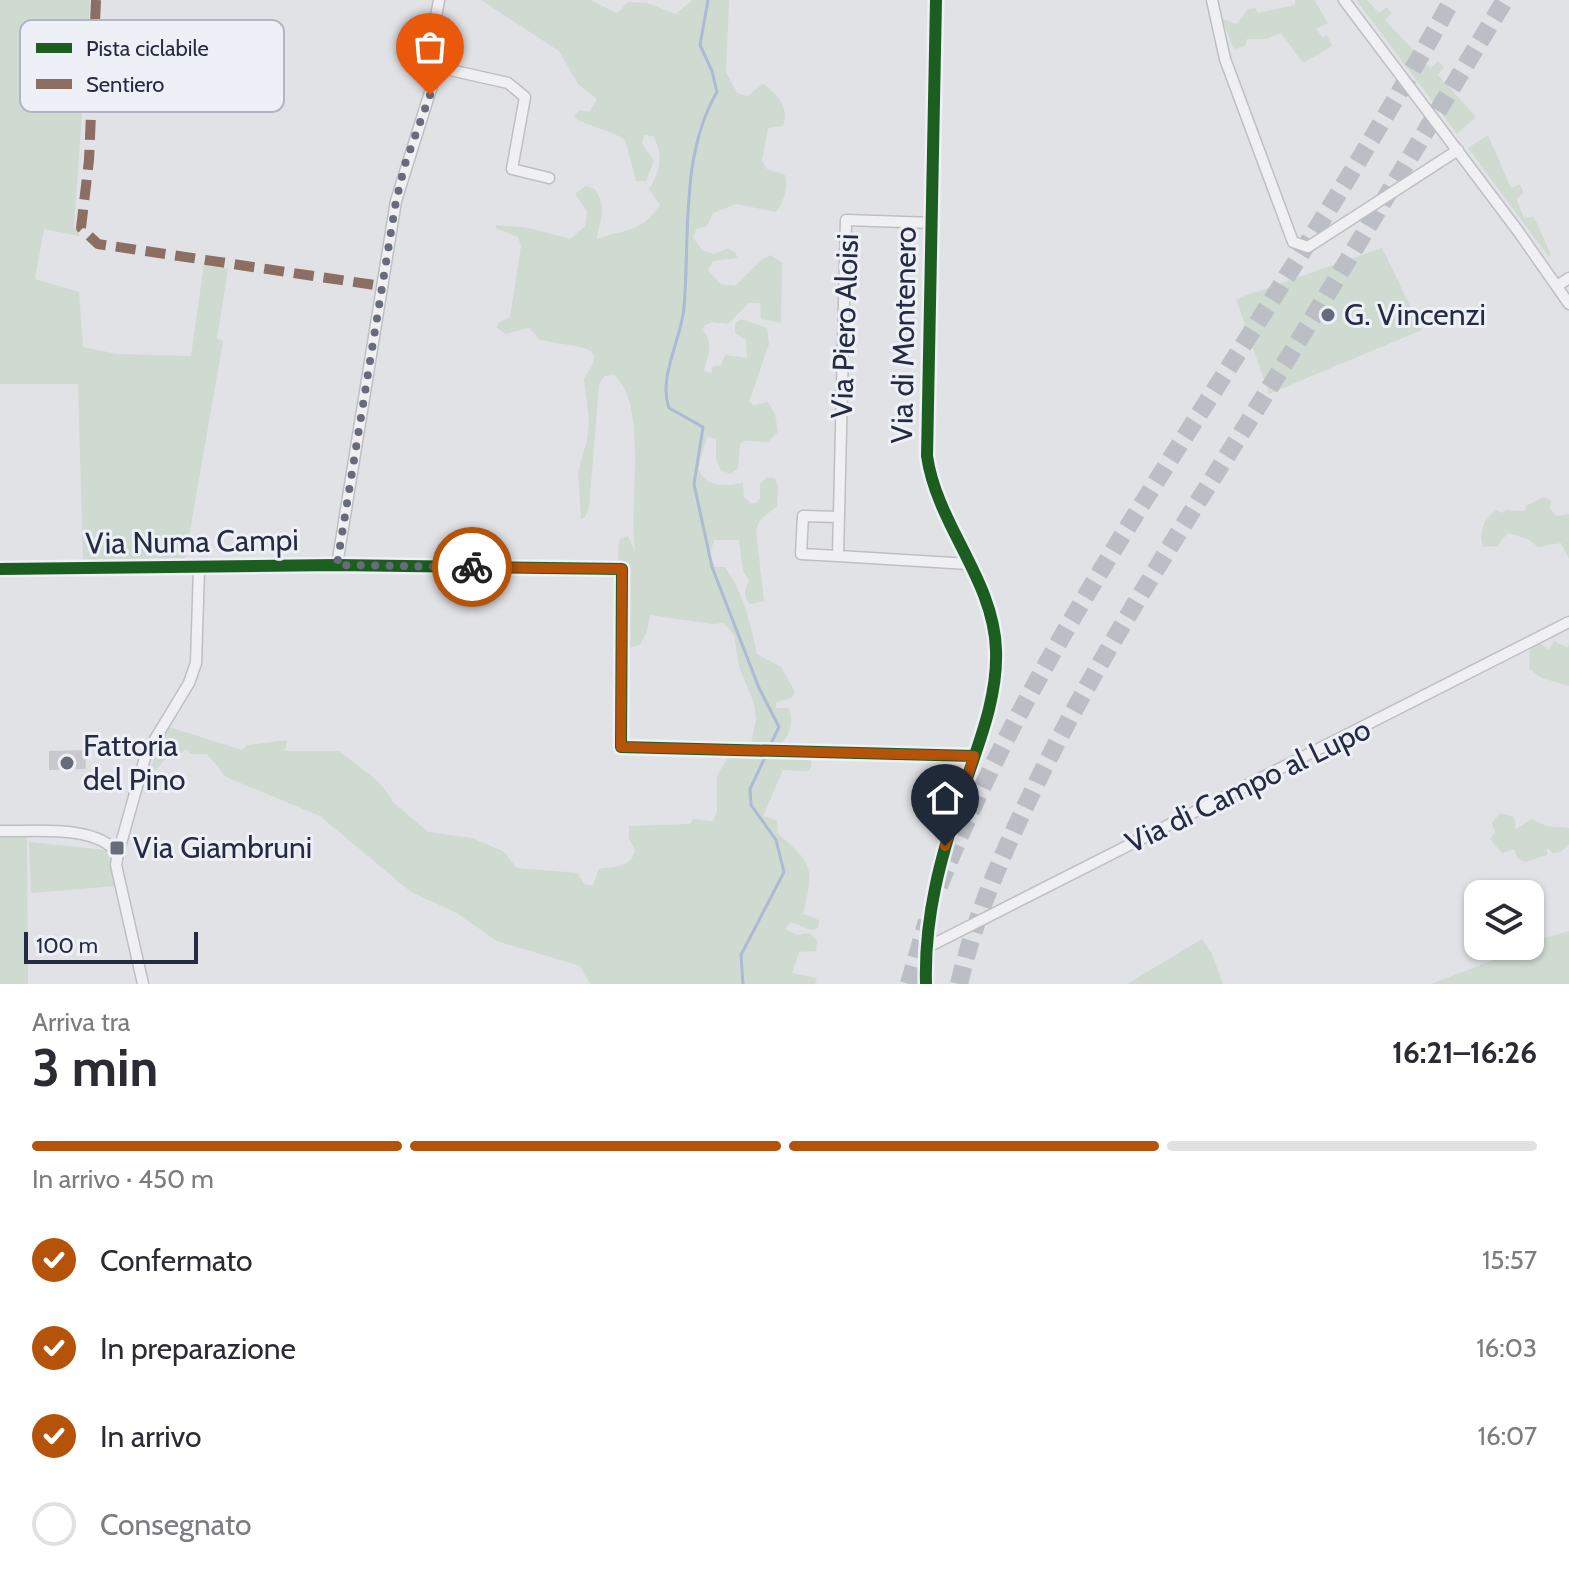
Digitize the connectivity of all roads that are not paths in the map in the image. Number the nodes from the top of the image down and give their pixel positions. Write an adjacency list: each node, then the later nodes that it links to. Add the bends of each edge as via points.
1 (439, 0): 5 (street, via 432,39)
2 (936, 0): 8 (street, Via di Montenero)
3 (1212, 0): 6 (street, via 1225,59 1293,242 1300,247 1308,247)
4 (1344, 0): 6 (street)
5 (437, 67): 7 (street, via 508,83 525,97 512,169); 15 (street, via 396,201)
6 (1458, 150): 10 (street)
7 (549, 178)
8 (933, 223): 12 (street, Via Piero Aloisi, via 846,220); 14 (street, Via di Montenero, via 927,456 939,503)
9 (1569, 278): 10 (street)
10 (1557, 286): 11 (street)
11 (1569, 304)
12 (839, 517): 13 (street, Via Piero Aloisi); 13 (street, via 803,516 801,554)
13 (838, 556): 14 (street)
14 (969, 564): 19 (street, Via di Montenero, via 990,610 996,651 990,704)
15 (337, 565): 16 (street, Via Numa Campi); 19 (street, Via Numa Campi, via 622,569 621,747)
16 (199, 568): 17 (street, Via Numa Campi); 21 (street, via 196,663 146,754)
17 (0, 569)
18 (1569, 622): 22 (street, Via di Campo al Lupo)
19 (974, 756): 22 (street, Via di Montenero, via 936,878)
20 (0, 831): 21 (street, via 95,836)
21 (118, 854): 23 (street, via 116,865)
22 (926, 948): 24 (street, Via di Montenero)
23 (143, 984)
24 (926, 984)

